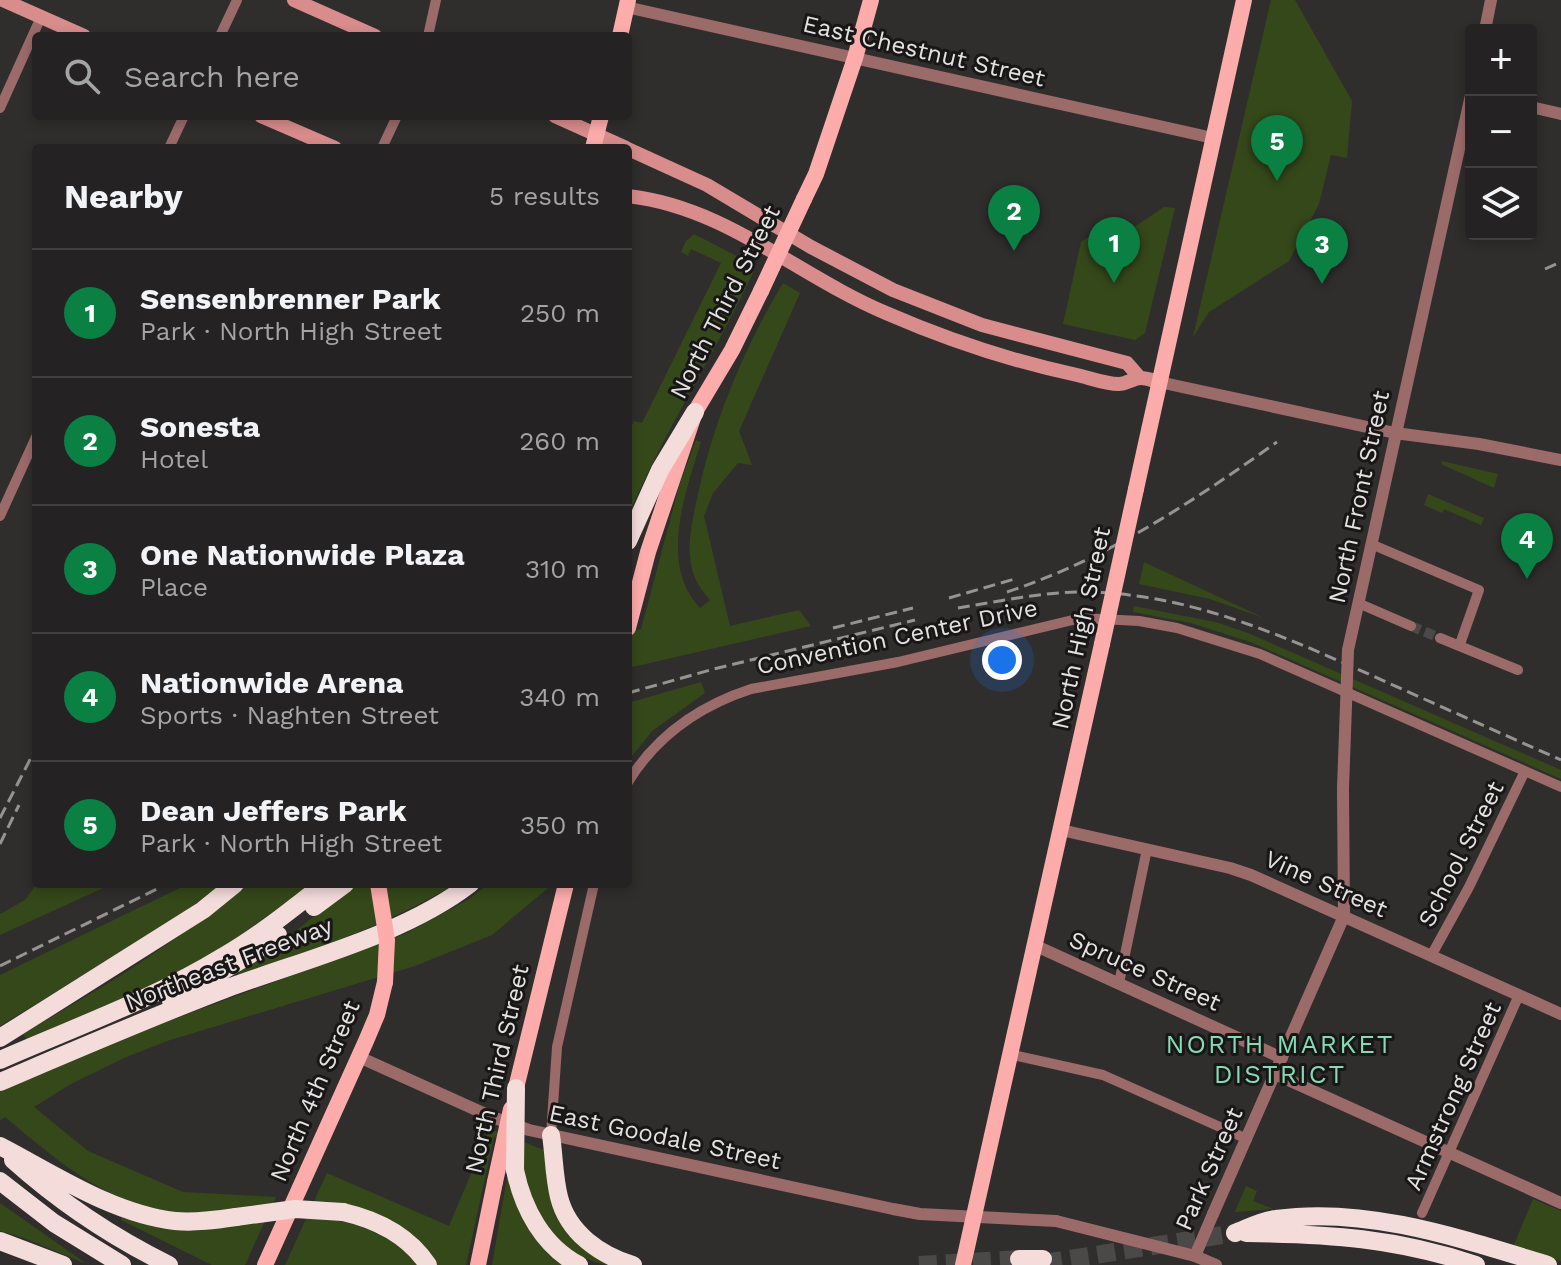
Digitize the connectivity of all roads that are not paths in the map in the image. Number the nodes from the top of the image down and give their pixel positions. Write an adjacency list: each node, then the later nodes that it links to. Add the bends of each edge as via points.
1 (237, 0): 13 (street)
2 (294, 0): 14 (main road)
3 (436, 0): 15 (street)
4 (871, 0): 18 (main road, North Third Street)
5 (1244, 0): 28 (main road, North High Street)
6 (1491, 0): 10 (street)
7 (6, 1): 9 (main road)
8 (627, 4): 16 (main road); 18 (street, East Chestnut Street)
9 (41, 17): 11 (street); 12 (main road)
10 (1486, 24)
11 (34, 32)
12 (75, 32)
13 (222, 32)
14 (366, 32)
15 (429, 32)
16 (621, 32)
17 (32, 37): 20 (street)
18 (855, 58): 28 (street, East Chestnut Street); 39 (main road, North Third Street, bridge, via 816,174 732,350)
19 (1471, 96): 40 (street, North Front Street)
20 (0, 108)
21 (1537, 108): 22 (street)
22 (1561, 114)
23 (182, 120): 30 (street)
24 (270, 120): 31 (main road)
25 (395, 120): 32 (street)
26 (561, 120): 29 (main road)
27 (600, 120): 29 (main road)
28 (1213, 138): 38 (main road, North High Street)
29 (595, 141)
30 (171, 144)
31 (326, 144)
32 (384, 144)
33 (632, 150): 35 (main road)
34 (632, 197): 36 (main road)
35 (745, 207): 36 (main road, via 735,219); 37 (main road, via 893,290 982,325 1127,363)
36 (719, 222): 37 (main road, via 843,293 931,332 1021,362 1121,385)
37 (1140, 378): 38 (main road)
38 (1159, 382): 40 (street); 55 (main road, North High Street, bridge)
39 (695, 412): 44 (highway, via 660,470); 47 (main road, North Third Street)
40 (1395, 433): 42 (street); 45 (street, North Front Street)
41 (32, 446): 43 (street)
42 (1561, 460)
43 (0, 516)
44 (632, 532)
45 (1371, 544): 46 (street, North Front Street); 50 (street, via 1479,590)
46 (1358, 603): 48 (street); 64 (street, North Front Street, bridge, via 1348,650)
47 (632, 613)
48 (1411, 626)
49 (1440, 638): 50 (street)
50 (1460, 644): 51 (street)
51 (1518, 670)
52 (1525, 771): 53 (street, Convention Center Drive, via 1260,654 1177,628 1110,617 1065,621 729,696 677,726); 54 (street, Convention Center Drive); 66 (street, School Street)
53 (632, 776)
54 (1561, 787)
55 (1061, 830): 56 (street, Vine Street); 65 (main road, North High Street)
56 (1147, 849): 64 (street, Vine Street, via 1241,872); 67 (street)
57 (230, 888): 71 (highway, Northeast Freeway)
58 (319, 888): 75 (highway, via 191,975)
59 (340, 888): 70 (highway, via 248,956)
60 (379, 888): 73 (main road, North 4th Street, bridge, via 387,940 385,982)
61 (465, 888): 70 (highway, Northeast Freeway, via 411,920)
62 (565, 888): 78 (main road, North Third Street)
63 (593, 888): 79 (street, via 557,1047)
64 (1344, 916): 66 (street, Vine Street); 74 (street, Park Street)
65 (1034, 945): 67 (street, Spruce Street); 72 (main road, North High Street)
66 (1431, 956): 68 (street, Vine Street)
67 (1119, 983): 74 (street, Spruce Street)
68 (1519, 995): 69 (street, Vine Street); 82 (street, Armstrong Street)
69 (1561, 1014)
70 (127, 1027): 77 (highway, Northeast Freeway)
71 (0, 1038)
72 (1009, 1054): 80 (street, via 1103,1075); 86 (main road, North High Street)
73 (359, 1057): 79 (street, East Goodale Street, via 507,1123); 93 (main road, North 4th Street)
74 (1282, 1058): 76 (street, Park Street)
75 (0, 1060)
76 (1275, 1074): 80 (street, Park Street); 82 (street)
77 (0, 1082)
78 (516, 1088): 95 (main road, North Third Street, bridge); 96 (highway, bridge, via 518,1185 548,1241)
79 (551, 1135): 86 (street, East Goodale Street, via 893,1209); 97 (highway, via 559,1198 574,1228 602,1252)
80 (1247, 1139): 88 (street, Park Street, bridge)
81 (0, 1147): 92 (highway, via 84,1217); 94 (highway, bridge, via 89,1192 175,1221 295,1209 368,1218 398,1234)
82 (1449, 1153): 84 (street); 85 (street, Armstrong Street)
83 (0, 1181): 91 (highway)
84 (1561, 1203)
85 (1422, 1213)
86 (973, 1216): 88 (street, East Goodale Street, bridge, via 1056,1221); 98 (main road, North High Street)
87 (0, 1242): 89 (highway); 90 (highway)
88 (1194, 1260): 99 (street, East Goodale Street)
89 (37, 1265)
90 (63, 1265)
91 (122, 1265)
92 (169, 1265)
93 (265, 1265)
94 (428, 1265)
95 (478, 1265)
96 (579, 1265)
97 (633, 1265)
98 (963, 1265)
99 (1216, 1265)
100 (1476, 1265): 101 (highway, via 1378,1239 1235,1233 1273,1219 1366,1220 1436,1232)
101 (1548, 1265)

